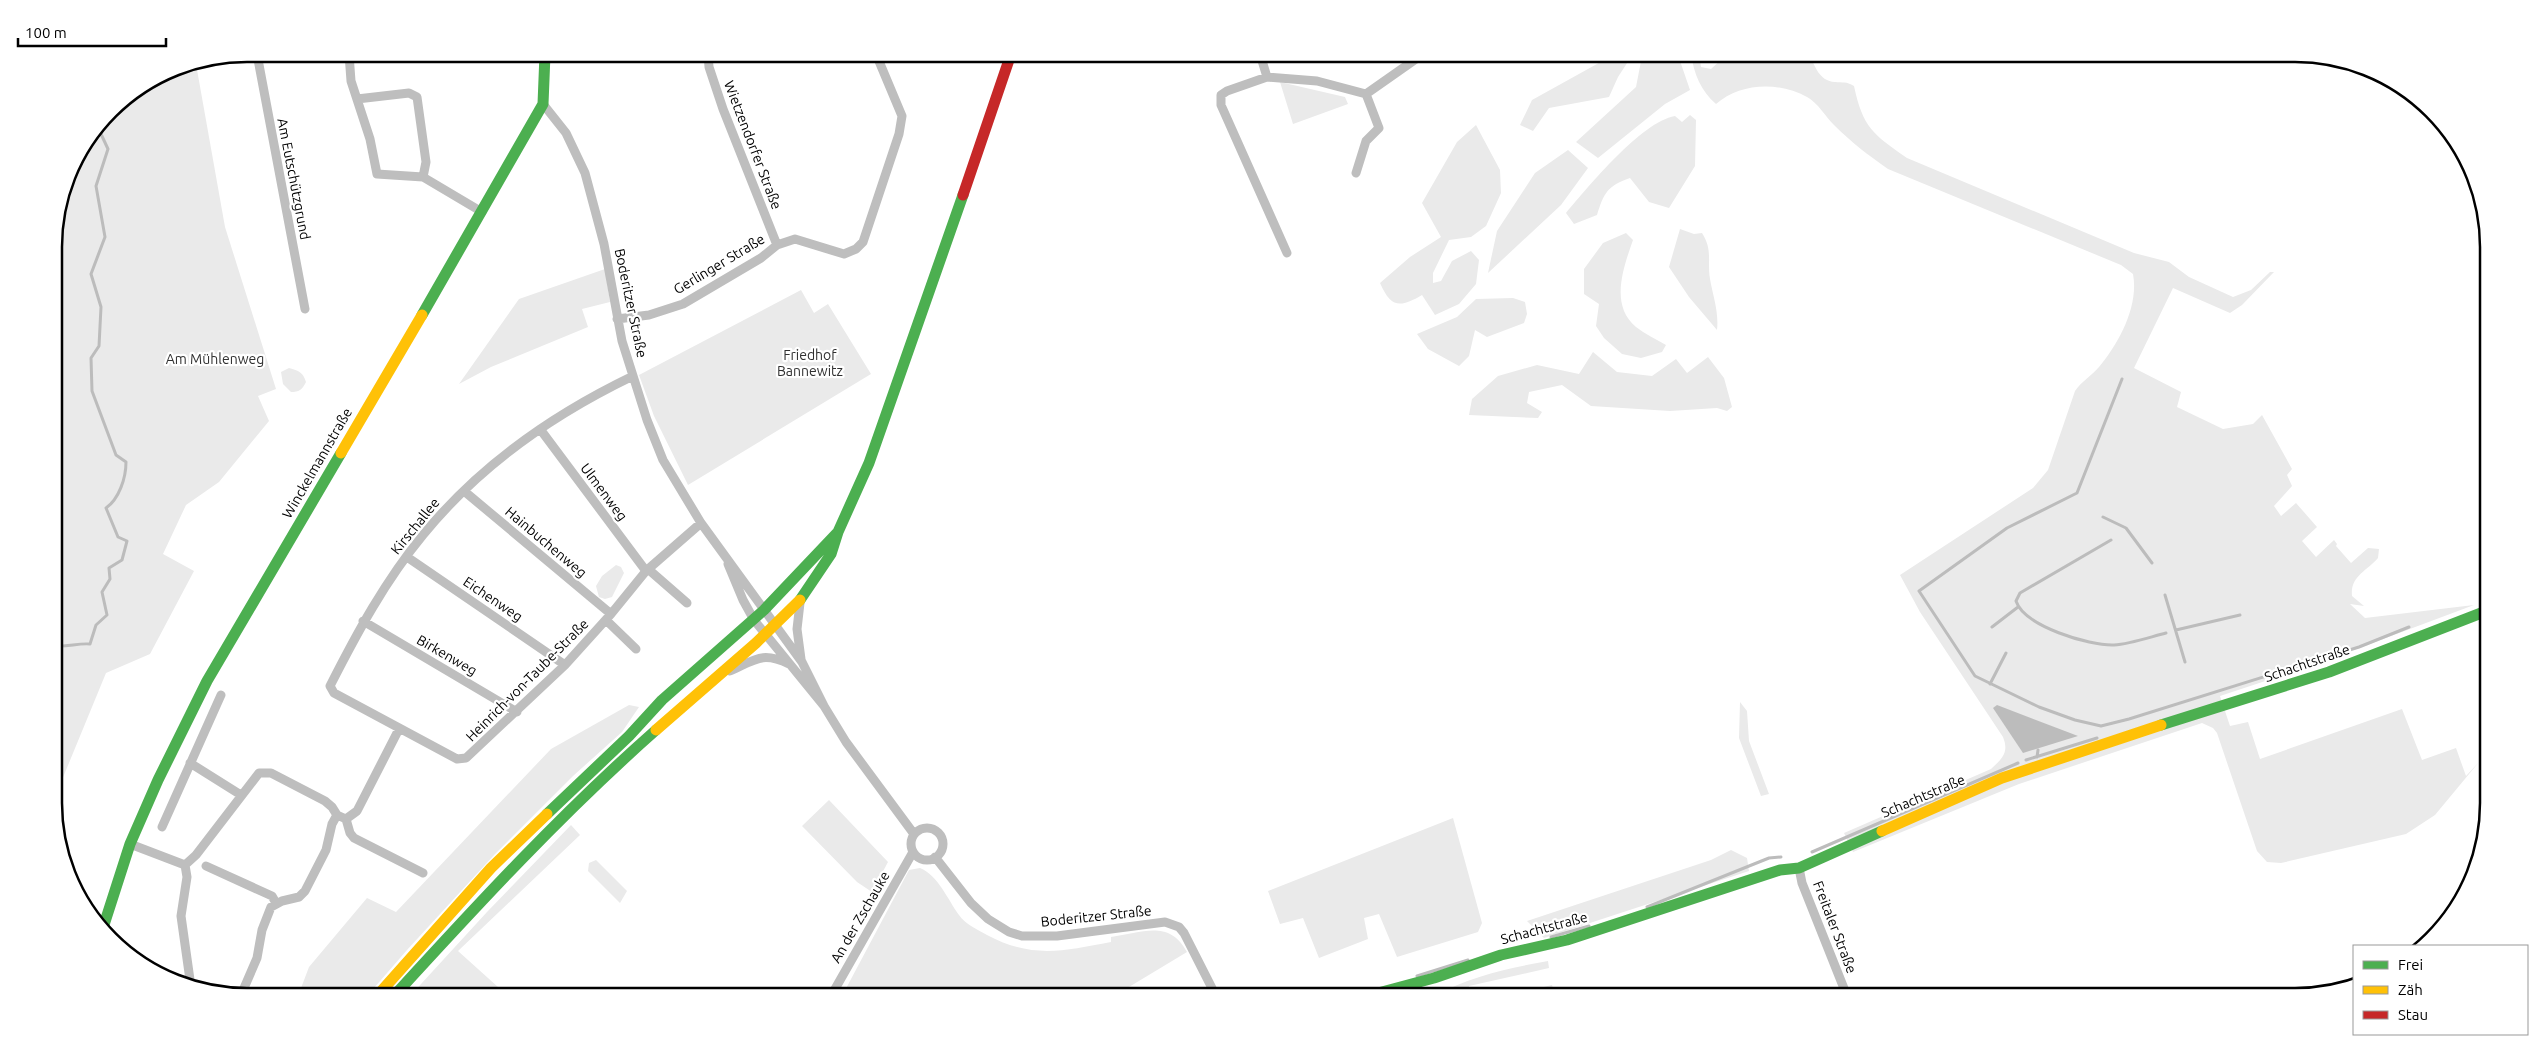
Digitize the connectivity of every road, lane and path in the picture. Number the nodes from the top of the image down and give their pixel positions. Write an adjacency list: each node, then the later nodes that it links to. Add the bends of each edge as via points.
1 (258, 62): 18 (street, Am Eutschützgrund)
2 (350, 62): 11 (street)
3 (545, 62): 12 (street)
4 (709, 62): 16 (street, Wietzendorfer Straße, via 723,109)
5 (879, 62): 16 (street, via 902,116 863,242 844,254 795,239)
6 (1008, 62): 24 (street, via 895,392 856,496)
7 (1262, 62): 9 (street)
8 (1412, 62): 10 (street)
9 (1267, 77): 10 (street, via 1317,81); 17 (street, via 1226,91 1221,95 1221,104)
10 (1366, 94): 13 (street, via 1379,128 1366,141)
11 (357, 99): 14 (street, via 377,174); 14 (street, via 409,93 417,98 426,162)
12 (542, 104): 15 (street, Winckelmannstraße); 19 (street, Boderitzer Straße, via 566,133 585,173 604,244)
13 (1356, 173)
14 (423, 177): 15 (street)
15 (482, 212): 52 (street, Winckelmannstraße, via 207,680)
16 (777, 245): 19 (street, Gerlinger Straße, via 761,258 683,304 649,315)
17 (1287, 253)
18 (305, 309)
19 (617, 319): 20 (street, Boderitzer Straße)
20 (633, 376): 21 (street, Kirschallee, via 575,406); 23 (street, Boderitzer Straße, via 646,420 663,460)
21 (540, 429): 22 (street, Kirschallee); 27 (street, Ulmenweg)
22 (464, 491): 25 (street, Kirschallee, via 423,534); 32 (street, Hainbuchenweg)
23 (701, 523): 26 (street, Boderitzer Straße); 27 (street, Heinrich-von-Taube-Straße)
24 (838, 532): 28 (street, via 831,554); 30 (street)
25 (407, 557): 34 (street, Kirschallee); 40 (street, Eichenweg)
26 (726, 559): 30 (street, Boderitzer Straße); 33 (street, Boderitzer Straße)
27 (647, 570): 29 (street); 32 (street, Heinrich-von-Taube-Straße)
28 (800, 601): 35 (street); 38 (street, Boderitzer Straße, via 797,629)
29 (687, 603)
30 (764, 610): 33 (street); 35 (street, Boderitzer Straße)
31 (2480, 613): 57 (street, Schachtstraße, via 2329,672 2002,778)
32 (608, 617): 37 (street, Heinrich-von-Taube-Straße); 40 (street, Heinrich-von-Taube-Straße)
33 (754, 620): 36 (street, Boderitzer Straße); 63 (street, via 662,700 629,736 491,868)
34 (363, 622): 44 (street, Birkenweg); 45 (street, Kirschallee, via 330,686 334,693)
35 (775, 624): 36 (street); 38 (street, Boderitzer Straße)
36 (766, 634): 39 (street, Boderitzer Straße); 41 (street)
37 (636, 649)
38 (802, 662): 43 (street, Boderitzer Straße)
39 (790, 664): 41 (street, via 775,657 759,657); 43 (street, Boderitzer Straße)
40 (565, 665): 44 (street, Heinrich-von-Taube-Straße)
41 (720, 675): 64 (street, via 599,780 503,876)
42 (221, 695): 46 (street)
43 (824, 706): 51 (street, Boderitzer Straße, via 846,742)
44 (517, 712): 45 (street, Heinrich-von-Taube-Straße, via 466,758 457,759)
45 (399, 729): 49 (street, via 357,811)
46 (190, 763): 47 (street); 50 (street)
47 (242, 795): 48 (street, via 255,778 266,772 325,801); 55 (street)
48 (337, 815): 49 (street); 59 (street, via 326,850 305,891 299,897)
49 (346, 818): 58 (street, via 354,838)
50 (162, 827)
51 (914, 834): 53 (street, via 911,840); 54 (street, via 925,828 937,831 942,848)
52 (130, 844): 55 (street); 60 (street, Winckelmannstraße)
53 (913, 852): 54 (street, via 924,859); 65 (street, An der Zschauke)
54 (935, 857): 66 (street, Boderitzer Straße, via 971,903 988,920 1009,932 1035,937 1058,936 1165,922 1172,924 1184,933)
55 (185, 865): 61 (street, via 187,877 182,916)
56 (206, 866): 59 (street, via 272,896)
57 (1799, 868): 67 (street, Schachtstraße, via 1780,870 1567,940 1501,955); 68 (street, Freitaler Straße)
58 (423, 873)
59 (276, 904): 62 (street, via 271,907 262,930 257,958)
60 (105, 921)
61 (190, 978)
62 (244, 988)
63 (384, 988)
64 (401, 988)
65 (835, 988)
66 (1212, 988)
67 (1396, 988)
68 (1844, 988)

